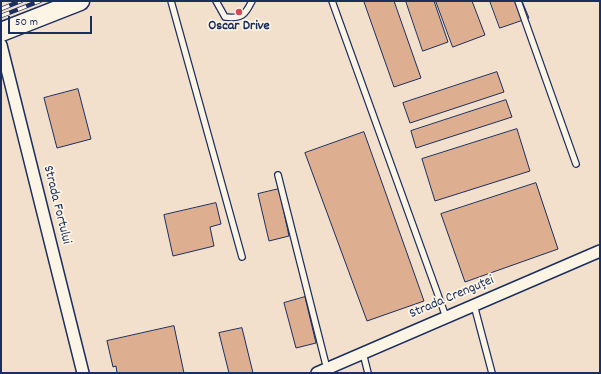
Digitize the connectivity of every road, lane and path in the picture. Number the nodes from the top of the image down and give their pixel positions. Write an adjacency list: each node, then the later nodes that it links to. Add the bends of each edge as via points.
1 (80, 1): 7 (main road)
2 (171, 1): 12 (lane)
3 (216, 1): 4 (lane, via 226,17 236,18 246,13)
4 (252, 1)
5 (332, 1): 14 (lane)
6 (518, 1): 9 (lane)
7 (1, 32)
8 (1, 45): 17 (street, Strada Fortului)
9 (576, 164)
10 (278, 174): 16 (lane)
11 (600, 251): 13 (street, Strada Crenguței)
12 (242, 257)
13 (474, 305): 14 (street, Strada Crenguței); 19 (lane)
14 (446, 317): 15 (street, Strada Crenguței)
15 (363, 353): 16 (street, Strada Crenguței); 18 (lane)
16 (322, 371)
17 (83, 373)
18 (368, 373)
19 (492, 373)

